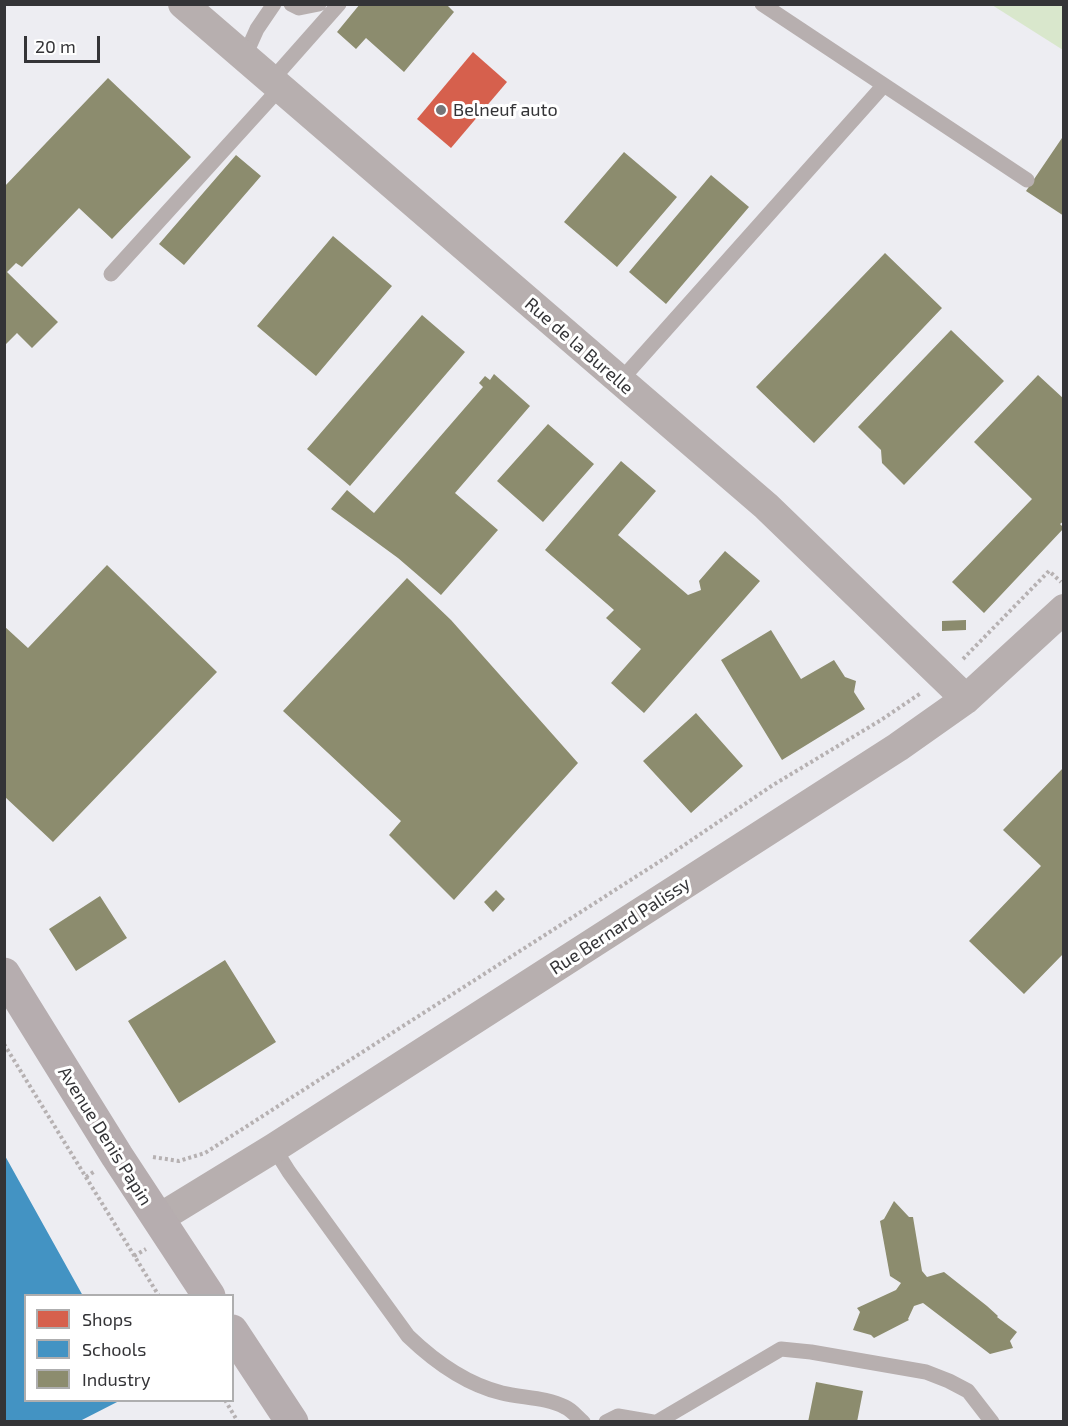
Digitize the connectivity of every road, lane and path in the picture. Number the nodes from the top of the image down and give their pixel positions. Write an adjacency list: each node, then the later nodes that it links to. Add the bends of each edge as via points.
1 (183, 4): 7 (street, Rue de la Burelle)
2 (274, 4): 7 (lane)
3 (291, 4): 4 (lane, via 299,8)
4 (319, 4)
5 (339, 4): 8 (lane)
6 (762, 4): 9 (lane)
7 (244, 58): 8 (street, Rue de la Burelle)
8 (275, 85): 11 (lane); 12 (street, Rue de la Burelle)
9 (884, 85): 10 (lane); 12 (lane)
10 (1028, 180)
11 (111, 274)
12 (620, 381): 15 (street, Rue de la Burelle, via 766,506)
13 (1064, 584): 15 (path, Rue Bernard Palissy, via 1049,571 963,658)
14 (1064, 609): 15 (street, Rue Bernard Palissy)
15 (956, 689): 18 (street, Rue Bernard Palissy, via 898,747); 19 (path, Rue Bernard Palissy, via 924,691 205,1153 178,1161)
16 (4, 974): 20 (main road, Avenue Denis Papin)
17 (4, 1044): 21 (path, Avenue Denis Papin)
18 (274, 1148): 20 (street, Rue Bernard Palissy); 27 (lane, via 408,1336 430,1357 476,1384 567,1407)
19 (150, 1156)
20 (158, 1219): 22 (main road, Avenue Denis Papin)
21 (158, 1294)
22 (208, 1294)
23 (234, 1334): 26 (main road)
24 (226, 1402): 25 (path)
25 (238, 1422)
26 (292, 1422)
27 (583, 1422)
28 (606, 1422): 29 (lane, via 618,1416)
29 (655, 1422): 30 (lane, via 781,1349 926,1372 968,1391)
30 (992, 1422)

